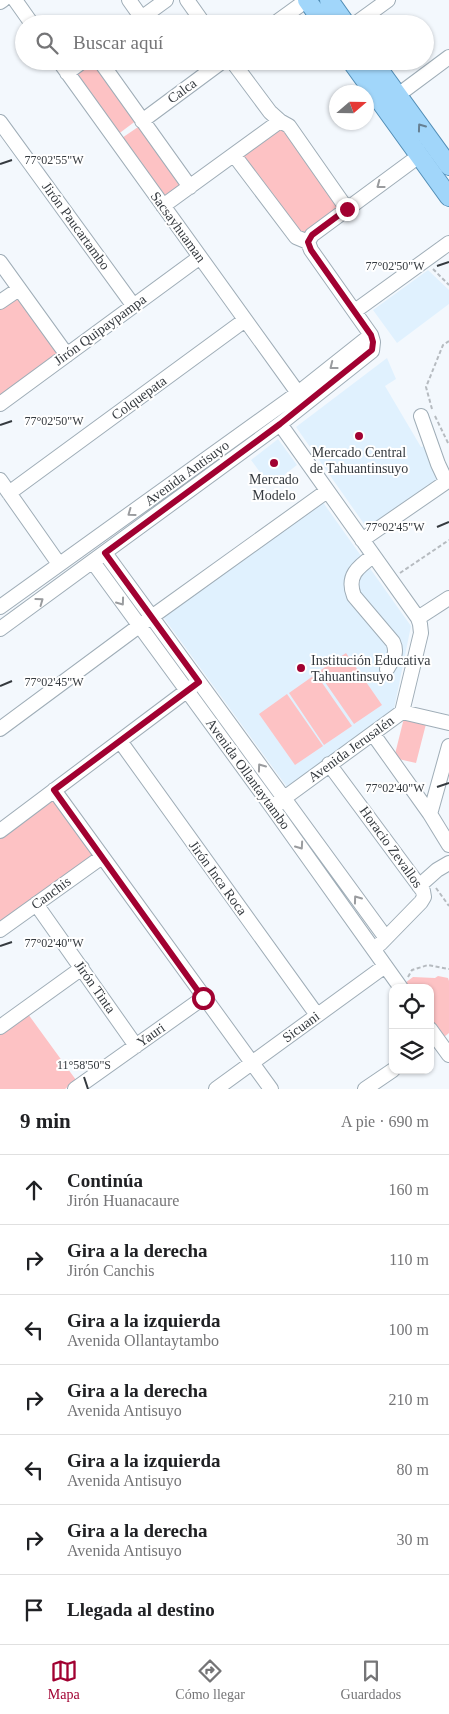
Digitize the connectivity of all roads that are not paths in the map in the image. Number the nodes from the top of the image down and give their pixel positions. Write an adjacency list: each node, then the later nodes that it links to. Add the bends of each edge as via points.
1 (3, 0): 9 (street)
2 (15, 0): 10 (street)
3 (129, 0): 11 (street)
4 (166, 0): 12 (street)
5 (187, 0): 13 (street)
6 (307, 0): 14 (street); 15 (main road)
7 (329, 0): 16 (main road)
8 (388, 0): 17 (street)
9 (0, 2)
10 (26, 15)
11 (135, 15)
12 (145, 15)
13 (198, 15)
14 (286, 15)
15 (318, 15)
16 (340, 15)
17 (367, 15)
18 (449, 58): 19 (street)
19 (434, 69)
20 (65, 70): 28 (street, Sacsayhuaman)
21 (71, 70): 28 (street)
22 (106, 70): 30 (street)
23 (211, 70): 30 (street, Calca)
24 (239, 70): 31 (street)
25 (357, 70): 34 (main road)
26 (379, 70): 29 (main road)
27 (433, 70): 29 (street)
28 (67, 73): 38 (street, Sacsayhuaman)
29 (398, 96): 35 (main road, one-way to 29)
30 (142, 121): 36 (street)
31 (280, 121): 33 (street); 39 (street, via 289,126)
32 (0, 122): 47 (street, Jirón Paucartambo)
33 (234, 155): 36 (street); 40 (street, via 296,238)
34 (419, 156): 37 (main road); 39 (street, one-way to 39)
35 (448, 164)
36 (190, 187): 38 (street)
37 (449, 197)
38 (162, 206): 42 (street, Sacsayhuaman)
39 (347, 209): 40 (street, via 312,235)
40 (308, 242): 48 (street)
41 (449, 243): 48 (street)
42 (200, 257): 47 (street, Jirón Quipaypampa); 49 (street, Sacsayhuaman)
43 (0, 262): 44 (street)
44 (5, 278): 45 (street)
45 (19, 289): 46 (street); 51 (street)
46 (0, 302)
47 (134, 306): 51 (street, Jirón Quipaypampa)
48 (354, 311): 50 (street)
49 (245, 320): 52 (street, Sacsayhuaman); 59 (street, Colquepata)
50 (371, 335): 52 (street, Avenida Antisuyo, one-way to 52); 55 (street, Avenida Antisuyo, via 373,346 370,352)
51 (67, 354): 53 (street, Jirón Quipaypampa)
52 (298, 393): 64 (street, Avenida Antisuyo, one-way to 64)
53 (0, 404)
54 (421, 416): 57 (street, via 438,464)
55 (280, 424): 58 (street); 61 (street, Avenida Antisuyo)
56 (0, 480): 59 (street)
57 (448, 480): 60 (street)
58 (327, 491): 60 (street); 67 (street)
59 (9, 493): 64 (street)
60 (362, 540): 62 (street)
61 (105, 553): 63 (street, Avenida Antisuyo); 67 (street, Avenida Ollantaytambo)
62 (373, 556): 68 (street); 71 (street, via 353,575 350,587 394,642 396,654)
63 (93, 562): 69 (street, Avenida Ollantaytambo, one-way to 69); 70 (street, Avenida Antisuyo, one-way to 63)
64 (60, 564): 66 (street, Avenida Antisuyo)
65 (449, 598): 68 (street)
66 (0, 607)
67 (152, 617): 69 (street); 72 (street, Avenida Ollantaytambo)
68 (418, 618): 74 (street, Avenida Jerusalén, via 421,633)
69 (139, 626): 73 (street, Avenida Ollantaytambo); 76 (street)
70 (0, 629)
71 (387, 668)
72 (199, 682): 73 (street); 82 (street, Avenida Ollantaytambo, one-way to 72)
73 (187, 691): 78 (street); 83 (street, Avenida Ollantaytambo)
74 (402, 712): 75 (street); 77 (street, Avenida Jerusalén)
75 (449, 723)
76 (0, 729)
77 (373, 734): 80 (street, Avenida Jerusalén); 84 (street)
78 (120, 741): 81 (street); 98 (street, Jirón Inca Roca)
79 (449, 746): 84 (street)
80 (329, 764): 82 (street, Avenida Jerusalén); 89 (street, Horacio Zevallos)
81 (54, 790): 85 (street); 87 (street)
82 (284, 798): 83 (street, Avenida Jerusalén); 92 (street, Avenida Ollantaytambo, one-way to 82)
83 (272, 807): 93 (street, Avenida Ollantaytambo, one-way to 93)
84 (430, 814): 86 (street)
85 (0, 831)
86 (449, 845)
87 (102, 857): 90 (street, Canchis); 97 (street)
88 (449, 863): 89 (street)
89 (424, 882): 92 (street, Horacio Zevallos, via 422,902)
90 (36, 904): 91 (street, Canchis); 95 (street, Jirón Tinta)
91 (0, 930)
92 (386, 938): 93 (street, Horacio Zevallos)
93 (374, 950): 94 (street, Avenida Ollantaytambo)
94 (385, 966): 96 (street, Avenida Ollantaytambo); 98 (street, Sicuani)
95 (82, 968): 99 (street); 101 (street, Jirón Tinta)
96 (398, 984)
97 (203, 998): 101 (street, Yauri); 103 (street)
98 (317, 1015): 103 (street, Sicuani)
99 (0, 1027)
100 (434, 1038): 102 (street)
101 (136, 1046): 106 (street, Yauri)
102 (449, 1055)
103 (252, 1063): 107 (street, Sicuani); 108 (street)
104 (389, 1073): 105 (street)
105 (367, 1088)
106 (75, 1089)
107 (216, 1089)
108 (271, 1089)

